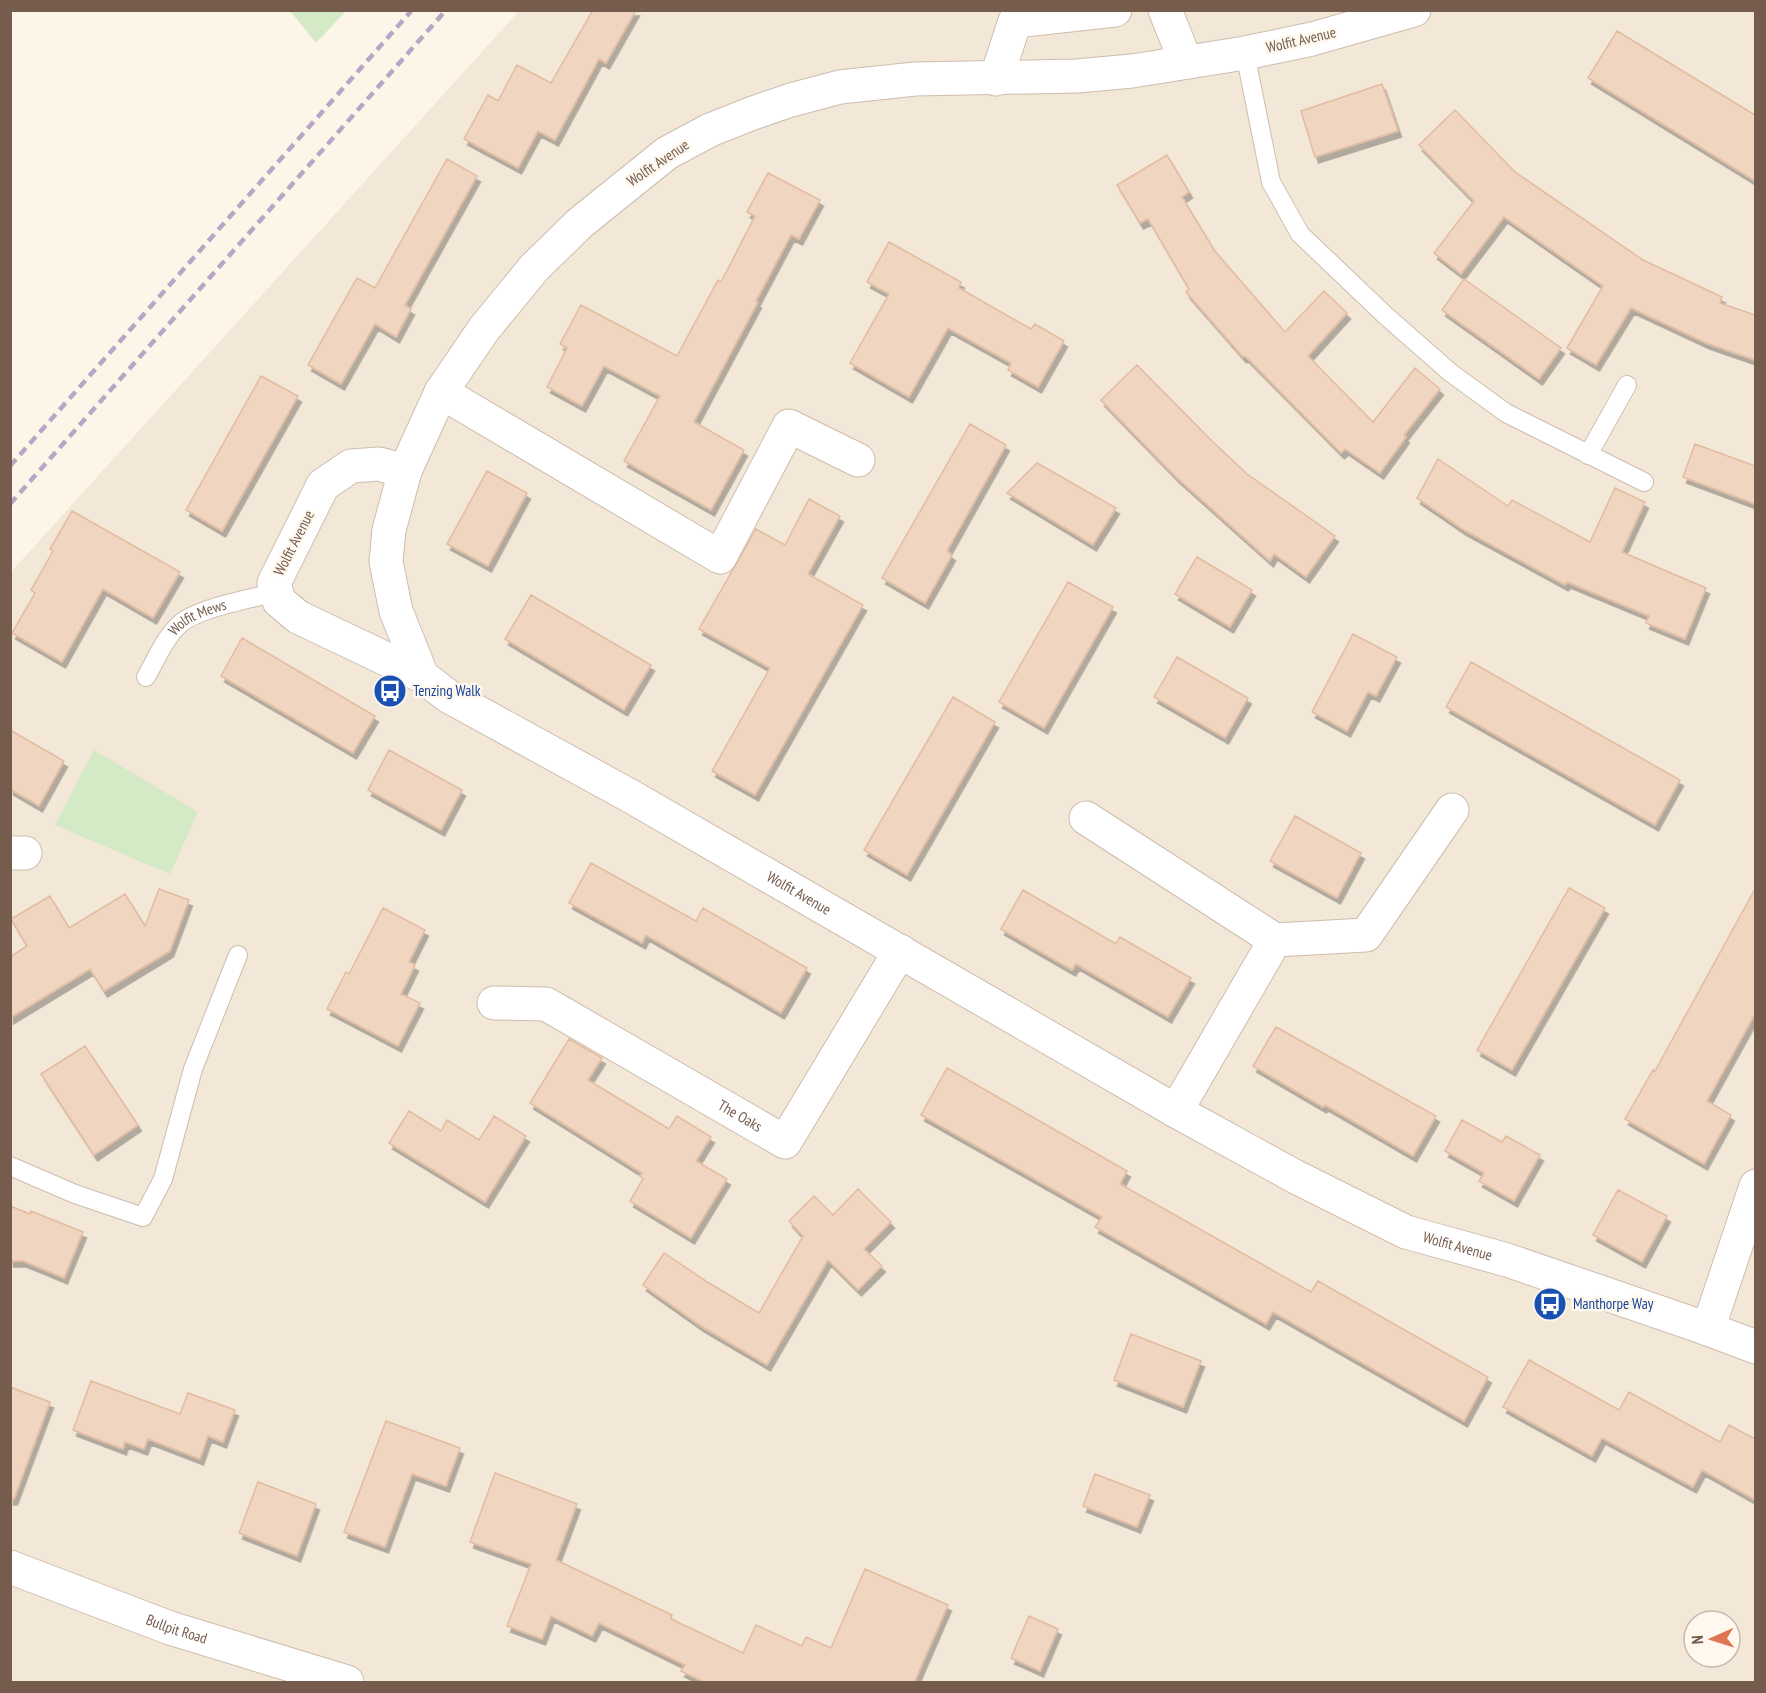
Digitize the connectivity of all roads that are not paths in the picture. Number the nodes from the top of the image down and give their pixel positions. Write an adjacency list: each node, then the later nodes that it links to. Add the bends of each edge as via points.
1 (1115, 10): 6 (street, via 1014,21)
2 (1166, 10): 5 (street)
3 (1414, 10): 4 (street, Wolfit Avenue)
4 (1245, 53): 5 (street, Wolfit Avenue); 9 (lane, via 1271,182 1300,234 1451,373 1506,413)
5 (1186, 62): 6 (street, Wolfit Avenue, via 1077,76)
6 (996, 79): 8 (street, Wolfit Avenue, via 915,80 840,87 753,113 667,153 589,216 534,268 484,329)
7 (1627, 385): 9 (lane)
8 (441, 392): 10 (street, via 720,558 789,426); 11 (street, Wolfit Avenue)
9 (1588, 455): 12 (lane)
10 (858, 460)
11 (405, 471): 13 (street, Wolfit Avenue, via 379,464 351,466 323,485 274,583); 14 (street, Wolfit Avenue, via 389,530 386,562 396,611)
12 (1644, 482)
13 (276, 592): 14 (street, Wolfit Avenue, via 279,601 298,617); 15 (lane, Wolfit Mews, via 209,610 180,624)
14 (422, 676): 19 (street, Wolfit Avenue, via 448,696)
15 (146, 677)
16 (1452, 810): 18 (street, via 1366,935)
17 (1086, 818): 18 (street)
18 (1275, 940): 22 (street)
19 (900, 951): 21 (street, The Oaks, via 785,1142 546,1004); 22 (street, Wolfit Avenue)
20 (238, 955): 23 (lane, via 193,1069 163,1179 143,1217)
21 (494, 1003)
22 (1176, 1111): 25 (street, Wolfit Avenue, via 1406,1232 1507,1260)
23 (10, 1166)
24 (1755, 1186): 25 (street)
25 (1708, 1329): 26 (street, Wolfit Avenue)
26 (1755, 1347)
27 (10, 1567): 28 (street, Bullpit Road, via 170,1628)
28 (347, 1683)

